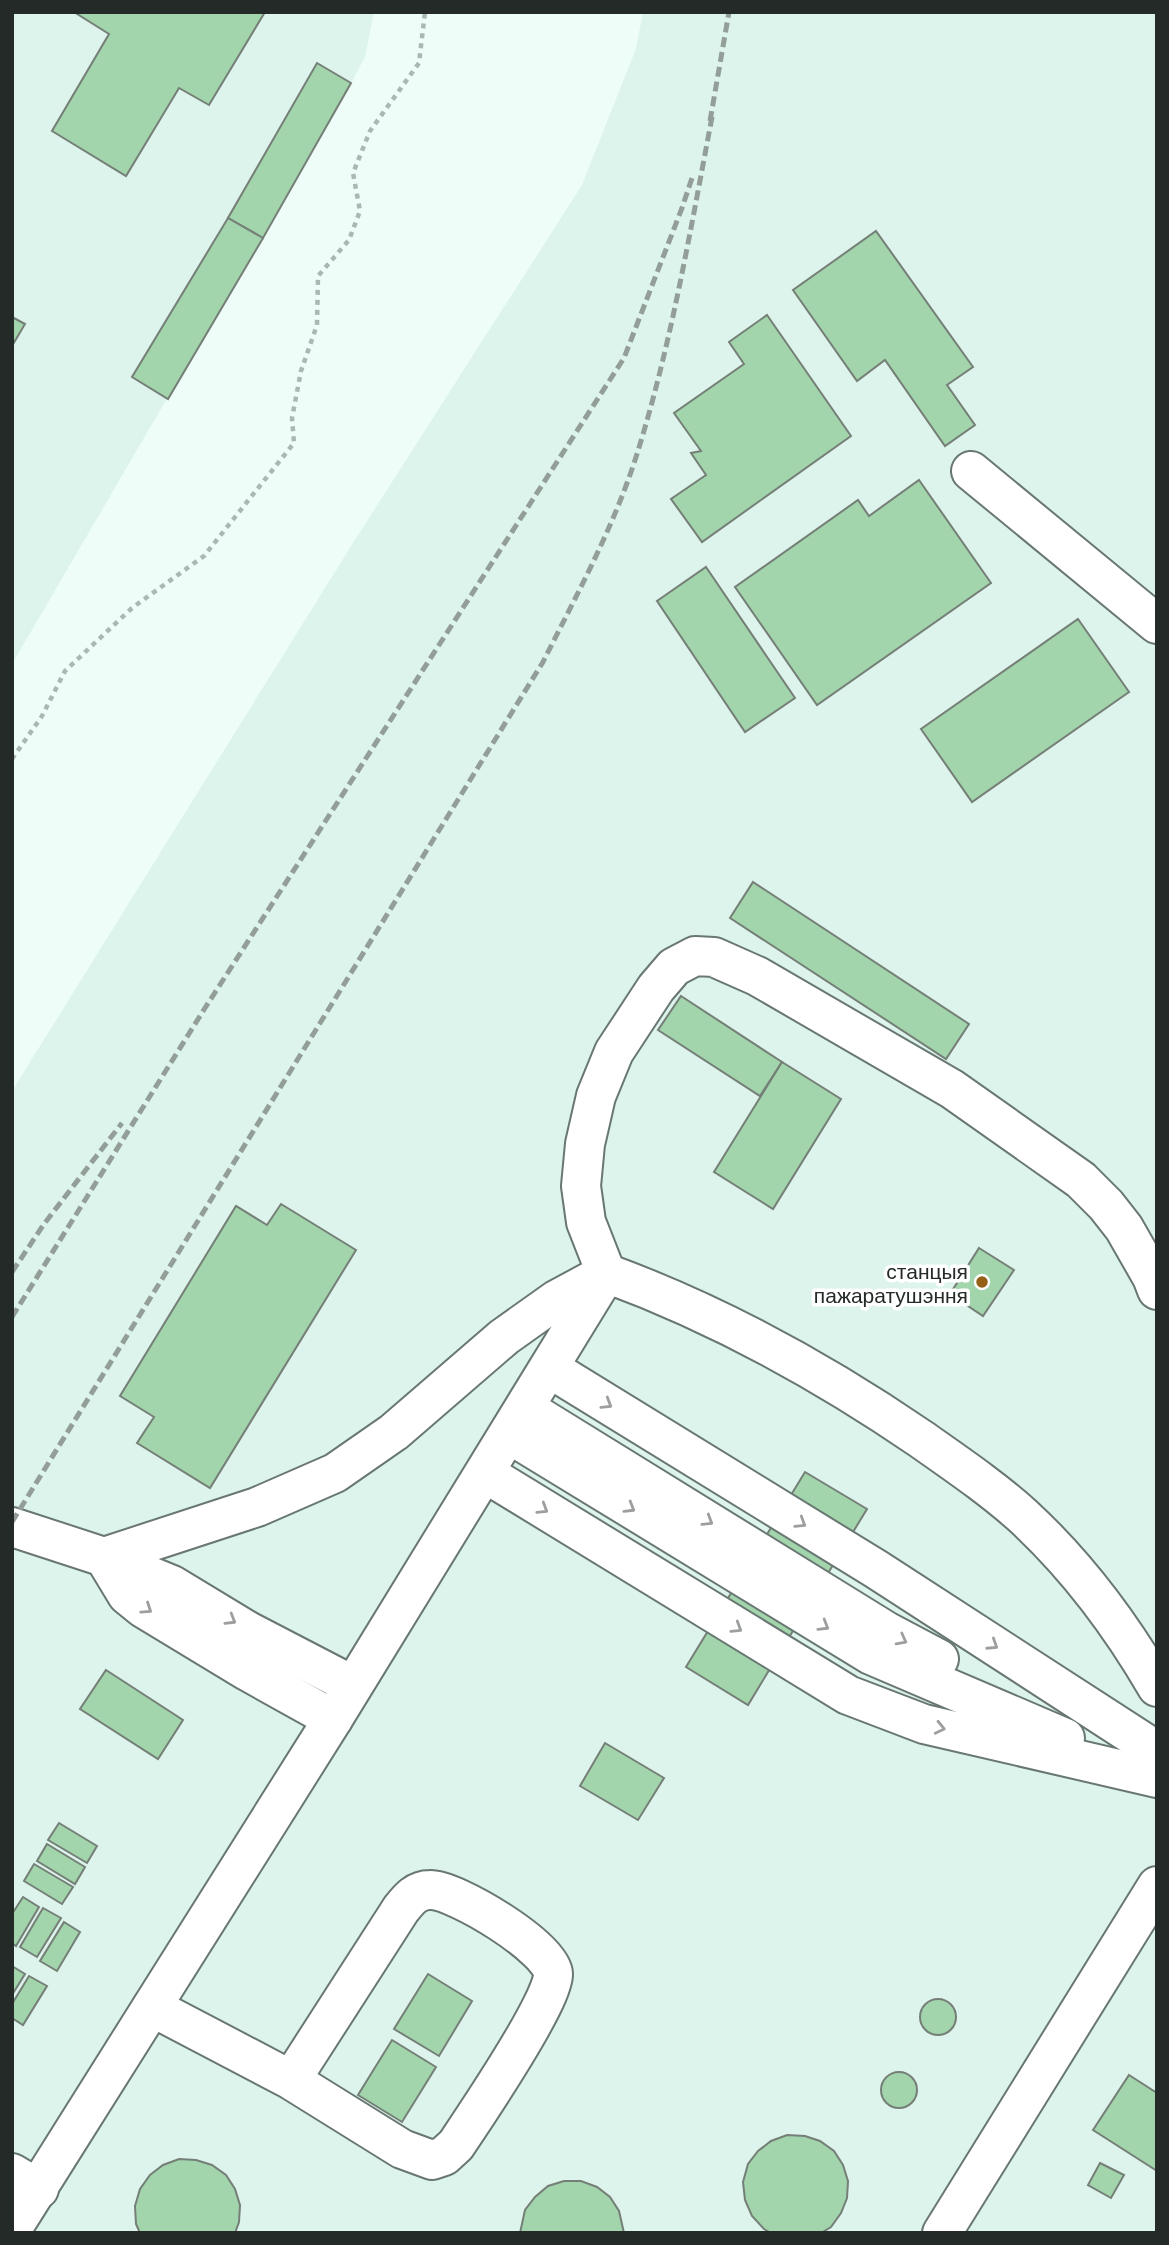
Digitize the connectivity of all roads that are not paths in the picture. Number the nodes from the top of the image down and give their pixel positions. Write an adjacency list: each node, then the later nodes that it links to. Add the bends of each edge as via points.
1 (971, 471): 2 (lane)
2 (1157, 624)
3 (606, 1273): 4 (lane, via 586,1222 581,1186 596,1096 614,1052 656,988 674,967 695,956 714,957 757,976 952,1089 1081,1180 1124,1228); 5 (lane); 9 (lane, via 504,1336 394,1432 335,1473 257,1507); 11 (lane, via 737,1329 879,1411 951,1460 1023,1516 1089,1587)
4 (1157, 1290)
5 (549, 1368): 6 (lane); 13 (lane, one-way to 13, via 900,1584)
6 (517, 1421): 7 (lane); 14 (lane, one-way to 14, via 871,1655)
7 (485, 1473): 10 (lane); 14 (lane, one-way to 14, via 848,1695 924,1724)
8 (12, 1527): 9 (lane)
9 (104, 1558): 10 (lane, one-way to 10, via 172,1585); 12 (lane, one-way to 12, via 127,1595 143,1608)
10 (352, 1685): 12 (lane)
11 (1157, 1687)
12 (332, 1719): 16 (lane)
13 (1157, 1751)
14 (1157, 1776)
15 (1157, 1886): 20 (lane)
16 (152, 2007): 17 (lane); 18 (lane)
17 (291, 2080): 17 (lane, via 401,2149 424,2159 444,2156 469,2126 546,1998 553,1975 551,1963 501,1923 448,1892 430,1889 413,1894)
18 (26, 2181): 19 (lane)
19 (12, 2229)
20 (942, 2233)

